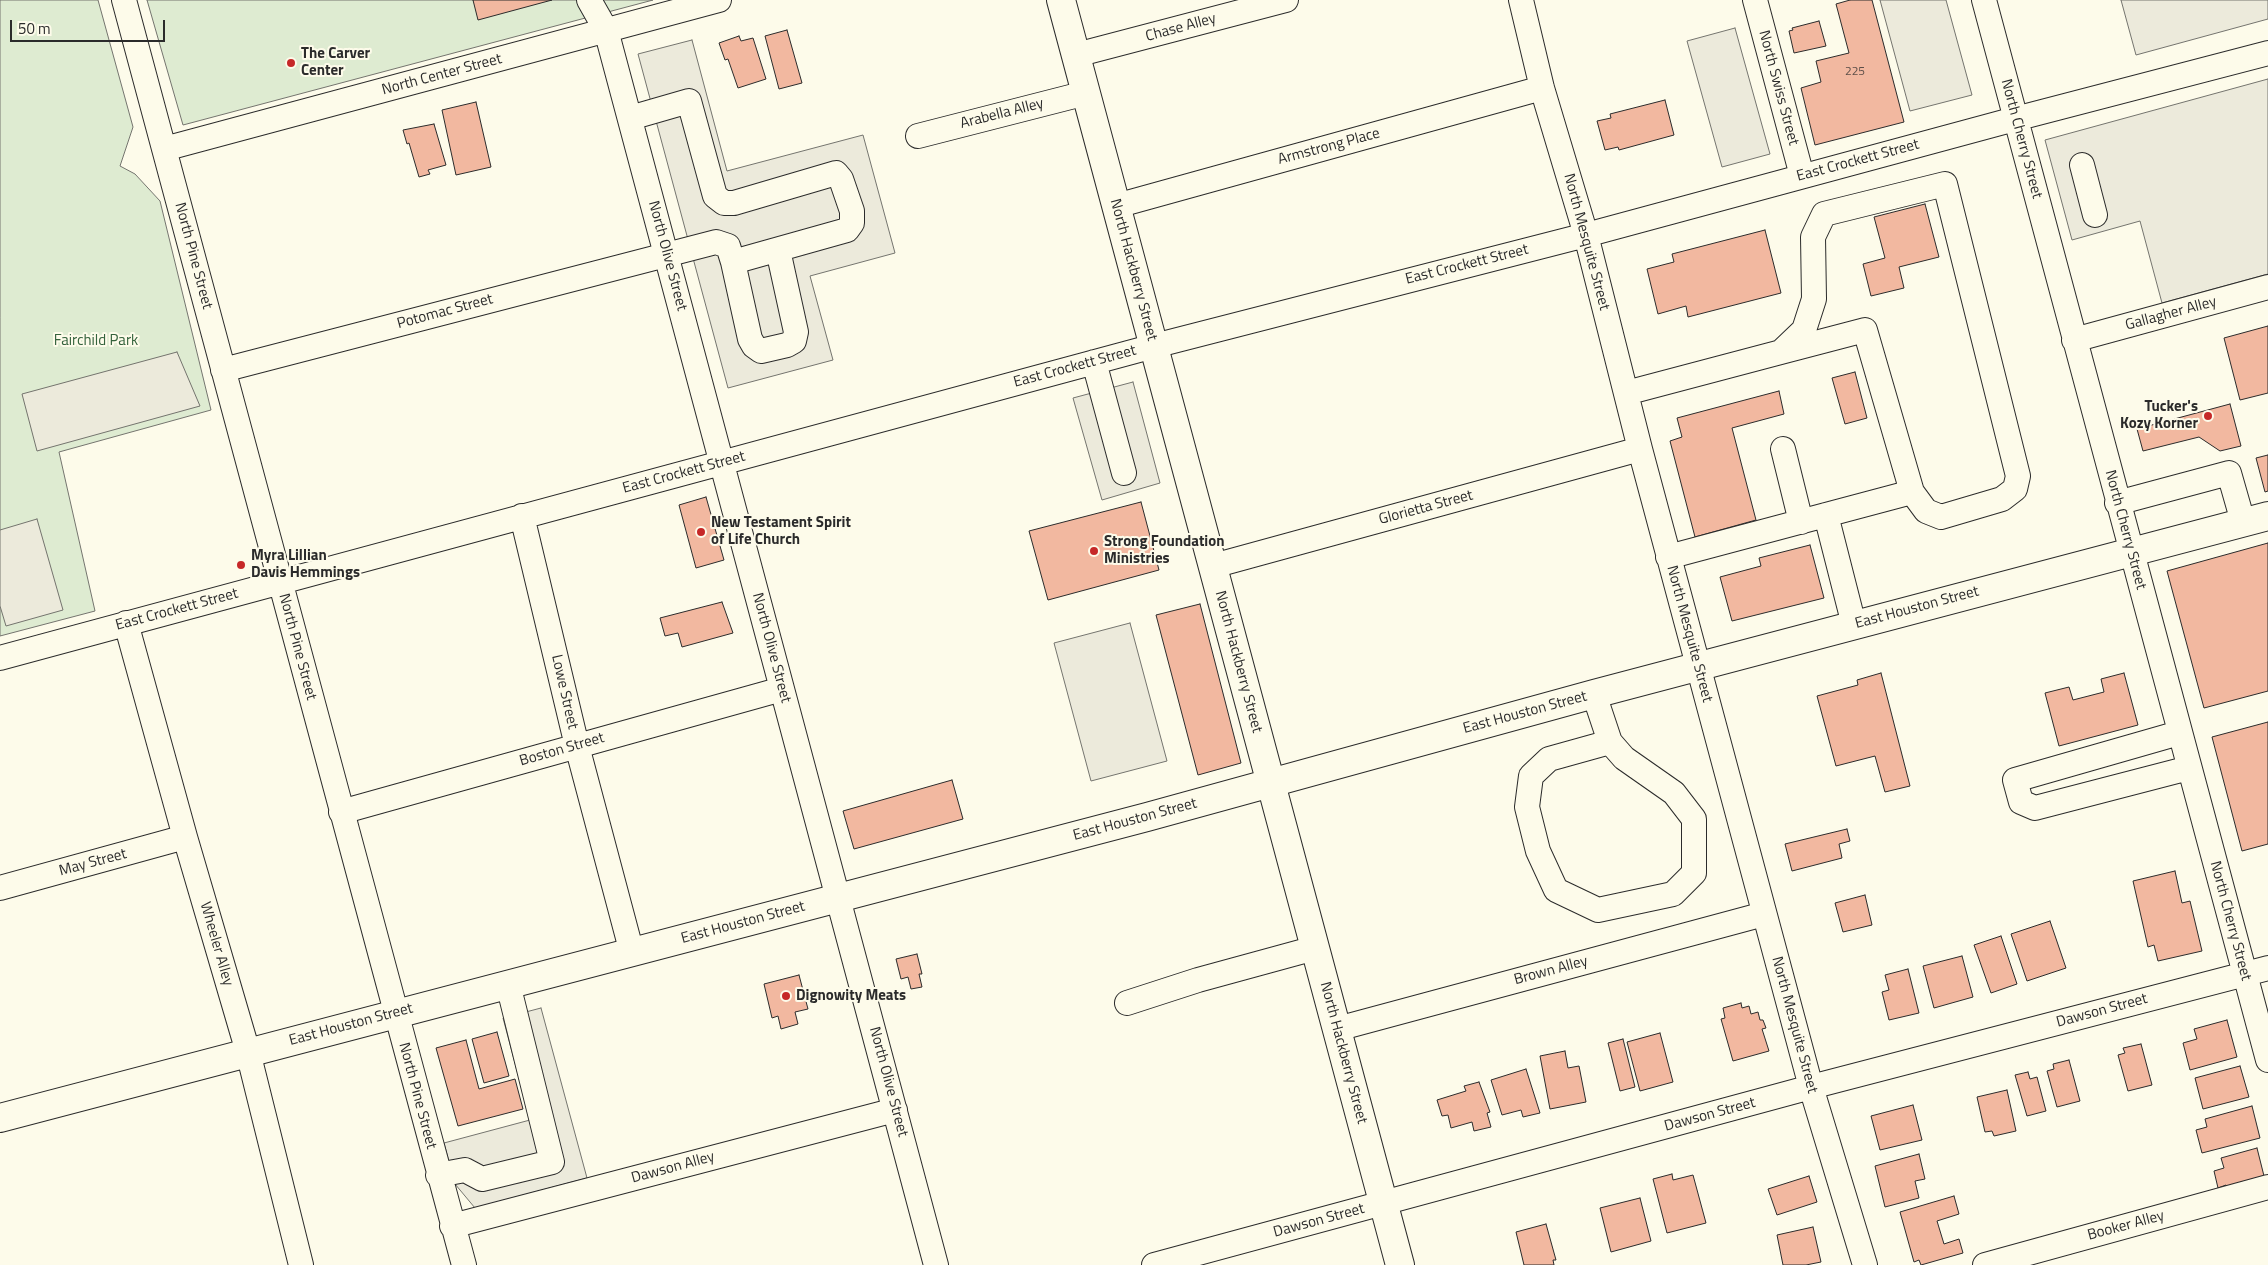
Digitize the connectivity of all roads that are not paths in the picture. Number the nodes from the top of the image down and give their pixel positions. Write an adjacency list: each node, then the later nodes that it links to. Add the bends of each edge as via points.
1 (124, 0): 17 (street, North Pine Street)
2 (589, 0): 9 (street, North Olive Street)
3 (720, 0): 9 (street, North Center Street)
4 (1061, 0): 11 (main road, North Hackberry Street)
5 (1286, 0): 11 (street, Chase Alley)
6 (1521, 0): 12 (street, North Mesquite Street)
7 (1755, 0): 19 (street, North Swiss Street)
8 (1984, 0): 15 (street, North Cherry Street)
9 (606, 30): 14 (street, North Olive Street); 17 (street, North Center Street)
10 (2268, 53): 15 (street, East Crockett Street)
11 (1076, 55): 13 (main road, North Hackberry Street)
12 (1542, 88): 20 (street, Armstrong Place); 22 (street, North Mesquite Street)
13 (1086, 93): 16 (street, Arabella Alley); 20 (main road, North Hackberry Street)
14 (630, 118): 23 (street, via 689,101 715,196 724,203 734,203 836,173 852,211 852,223 847,230); 24 (street, North Olive Street)
15 (2015, 119): 19 (street, East Crockett Street); 27 (street, North Cherry Street)
16 (918, 136)
17 (164, 149): 31 (street, North Pine Street)
18 (2082, 165): 21 (street)
19 (1802, 176): 22 (street, East Crockett Street)
20 (1116, 206): 28 (main road, North Hackberry Street)
21 (2096, 215)
22 (1586, 235): 28 (street, East Crockett Street); 32 (street, North Mesquite Street)
23 (778, 250): 25 (street); 25 (street, via 796,332 794,341 787,345 761,350 754,346)
24 (666, 255): 25 (street, Potomac Street, via 716,242 728,246); 31 (street, Potomac Street); 35 (street, North Olive Street)
25 (733, 262)
26 (2268, 287): 27 (street, Gallagher Alley)
27 (2074, 340): 38 (street, North Cherry Street)
28 (1154, 346): 30 (street, East Crockett Street); 45 (main road, North Hackberry Street)
29 (1781, 352): 32 (street); 37 (street, via 1865,330); 37 (street, via 1804,330 1814,299 1813,237 1824,214 1945,184 2018,476 2015,489 2002,500 1941,517 1926,511)
30 (1094, 362): 35 (street, East Crockett Street); 36 (street)
31 (223, 370): 46 (street, North Pine Street)
32 (1626, 394): 33 (street, North Mesquite Street)
33 (1640, 449): 44 (street, North Mesquite Street); 45 (street, Glorietta Street)
34 (1782, 449): 42 (street)
35 (722, 462): 40 (street, East Crockett Street); 51 (street, North Olive Street)
36 (1124, 473)
37 (1912, 492): 39 (street)
38 (2117, 503): 41 (street, via 2229,473); 43 (street, North Cherry Street)
39 (1826, 515): 42 (street); 48 (street)
40 (522, 516): 46 (street, East Crockett Street); 55 (street, Lowe Street)
41 (2256, 519): 43 (main road, East Houston Street)
42 (1801, 522): 44 (street)
43 (2130, 552): 48 (main road, East Houston Street); 53 (street, North Cherry Street)
44 (1668, 556): 50 (street, North Mesquite Street)
45 (1213, 566): 57 (main road, North Hackberry Street)
46 (280, 583): 47 (street, East Crockett Street); 58 (street, North Pine Street)
47 (126, 624): 49 (street, East Crockett Street); 59 (street, Wheeler Alley)
48 (1854, 625): 50 (main road, East Houston Street)
49 (0, 658)
50 (1698, 666): 52 (main road, East Houston Street); 62 (street, North Mesquite Street)
51 (782, 688): 55 (street, Boston Street); 61 (street, North Olive Street)
52 (1594, 694): 54 (street); 57 (main road, East Houston Street)
53 (2179, 733): 56 (street, North Cherry Street); 56 (street, via 2015,780 2021,802 2035,808)
54 (1610, 742): 54 (street, via 1624,758 1674,793 1694,820 1694,873 1673,894 1598,910 1556,890 1538,851 1527,807 1531,776 1549,759)
55 (577, 746): 58 (street, Boston Street); 64 (street, Lowe Street)
56 (2189, 768): 66 (street, North Cherry Street)
57 (1270, 782): 61 (main road, East Houston Street); 63 (main road, North Hackberry Street)
58 (341, 812): 69 (street, North Pine Street)
59 (185, 838): 60 (street, May Street); 71 (street, Wheeler Alley)
60 (0, 888)
61 (838, 898): 64 (main road, East Houston Street); 74 (street, North Olive Street)
62 (1764, 914): 70 (street, Brown Alley); 73 (street, North Mesquite Street)
63 (1315, 948): 68 (street); 70 (main road, North Hackberry Street)
64 (632, 953): 67 (main road, East Houston Street)
65 (2268, 968): 66 (street, Dawson Street)
66 (2245, 974): 72 (street, North Cherry Street); 73 (street, Dawson Street)
67 (508, 984): 69 (main road, East Houston Street); 76 (street, via 552,1162 482,1179 465,1170)
68 (1127, 1003)
69 (395, 1013): 71 (main road, East Houston Street); 76 (street, North Pine Street)
70 (1337, 1029): 78 (main road, North Hackberry Street)
71 (248, 1052): 75 (main road, East Houston Street); 80 (street, Wheeler Alley)
72 (2268, 1060)
73 (1811, 1087): 78 (street, Dawson Street); 85 (street, North Mesquite Street)
74 (895, 1110): 79 (street, Dawson Alley); 82 (street, North Olive Street)
75 (0, 1118)
76 (438, 1175): 79 (street, North Pine Street)
77 (2268, 1187): 86 (street, Booker Alley)
78 (1384, 1204): 83 (street, Dawson Street); 84 (main road, North Hackberry Street)
79 (452, 1226): 81 (street, North Pine Street)
80 (301, 1265)
81 (464, 1265)
82 (936, 1265)
83 (1154, 1265)
84 (1400, 1265)
85 (1865, 1265)
86 (1984, 1265)

